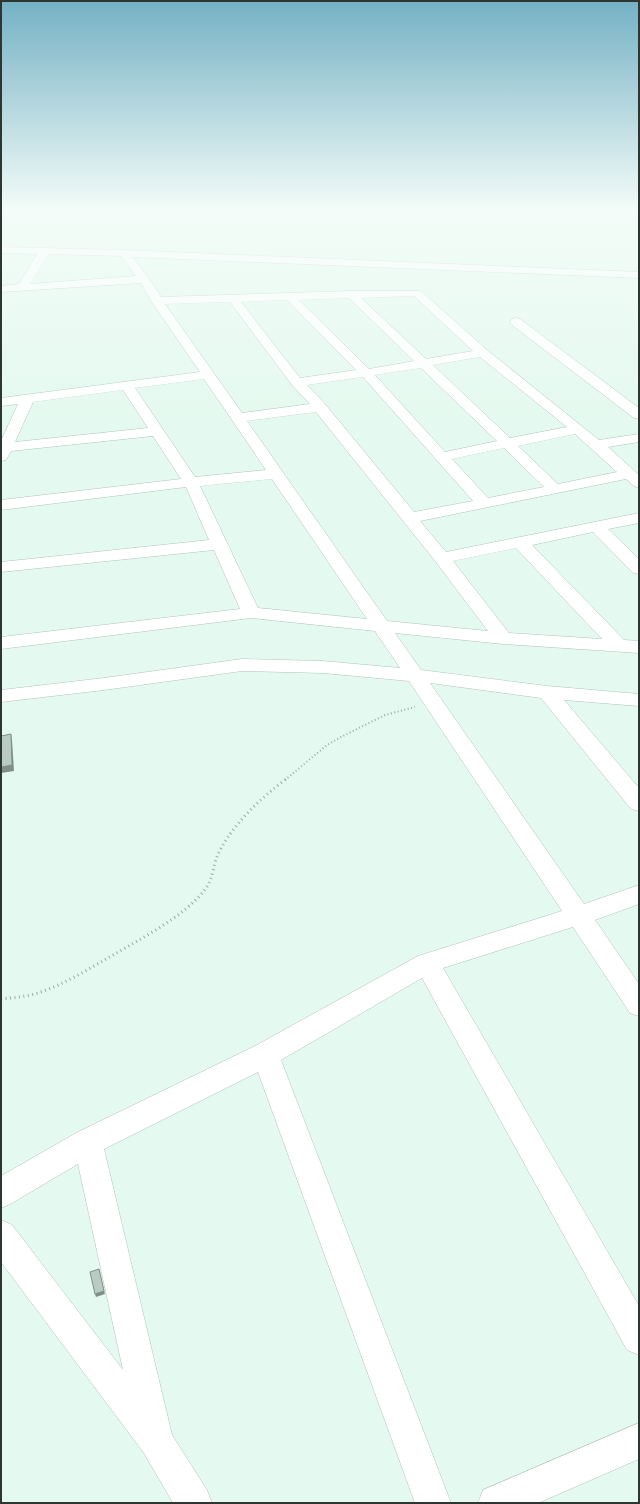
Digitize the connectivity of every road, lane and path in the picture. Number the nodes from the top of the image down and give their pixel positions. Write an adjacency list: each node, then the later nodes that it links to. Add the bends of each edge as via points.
1 (26, 281): 4 (street)
2 (114, 281): 4 (street)
3 (145, 281): 9 (street)
4 (22, 288): 5 (street)
5 (1, 289)
6 (351, 294): 7 (street); 11 (street, via 417,293); 12 (street)
7 (290, 297): 8 (street); 13 (street)
8 (234, 300): 9 (street); 15 (street)
9 (158, 301): 14 (street)
10 (516, 322): 20 (street)
11 (483, 353): 12 (street); 22 (street)
12 (423, 363): 13 (street); 25 (street)
13 (366, 374): 15 (street); 28 (street)
14 (208, 375): 16 (street); 21 (street)
15 (297, 382): 19 (street)
16 (127, 386): 17 (street); 23 (street)
17 (28, 398): 18 (street); 27 (street)
18 (1, 402)
19 (320, 407): 21 (street); 35 (street)
20 (639, 415)
21 (238, 418): 29 (street)
22 (578, 429): 25 (street); 26 (street)
23 (157, 431): 27 (street); 31 (street)
24 (639, 438): 26 (street)
25 (509, 444): 28 (street); 32 (street)
26 (596, 445): 30 (street)
27 (4, 452)
28 (441, 457): 33 (street)
29 (276, 474): 31 (street); 44 (street)
30 (634, 478): 32 (street)
31 (191, 482): 34 (street); 39 (street)
32 (555, 489): 33 (street)
33 (484, 503): 35 (street)
34 (1, 505)
35 (410, 518): 40 (street)
36 (639, 518): 37 (street)
37 (597, 527): 38 (street); 42 (street)
38 (520, 542): 40 (street); 47 (street)
39 (220, 544): 41 (street); 43 (street)
40 (442, 558): 45 (street)
41 (1, 567)
42 (639, 569)
43 (251, 613): 44 (street); 46 (street)
44 (382, 627): 45 (street); 49 (street)
45 (503, 638): 47 (street)
46 (1, 643)
47 (619, 646): 48 (street)
48 (639, 647)
49 (415, 675): 50 (street); 51 (street, via 323,667 242,665); 53 (street)
50 (547, 692): 52 (street); 54 (street)
51 (1, 696)
52 (639, 700)
53 (433, 702): 56 (street); 58 (path, via 385,715 351,731 327,745 264,796 239,821 218,853 212,877 206,888 198,898 167,922 66,982 31,995)
54 (639, 803)
55 (639, 894): 56 (street)
56 (578, 916): 57 (street); 59 (street)
57 (427, 963): 60 (street); 64 (street)
58 (1, 999)
59 (639, 1005)
60 (265, 1055): 61 (street); 68 (street)
61 (88, 1142): 62 (street); 65 (street)
62 (1, 1193)
63 (1, 1236): 65 (street)
64 (639, 1338)
65 (156, 1441): 67 (street)
66 (639, 1441): 69 (street)
67 (194, 1503)
68 (433, 1503)
69 (496, 1503)

